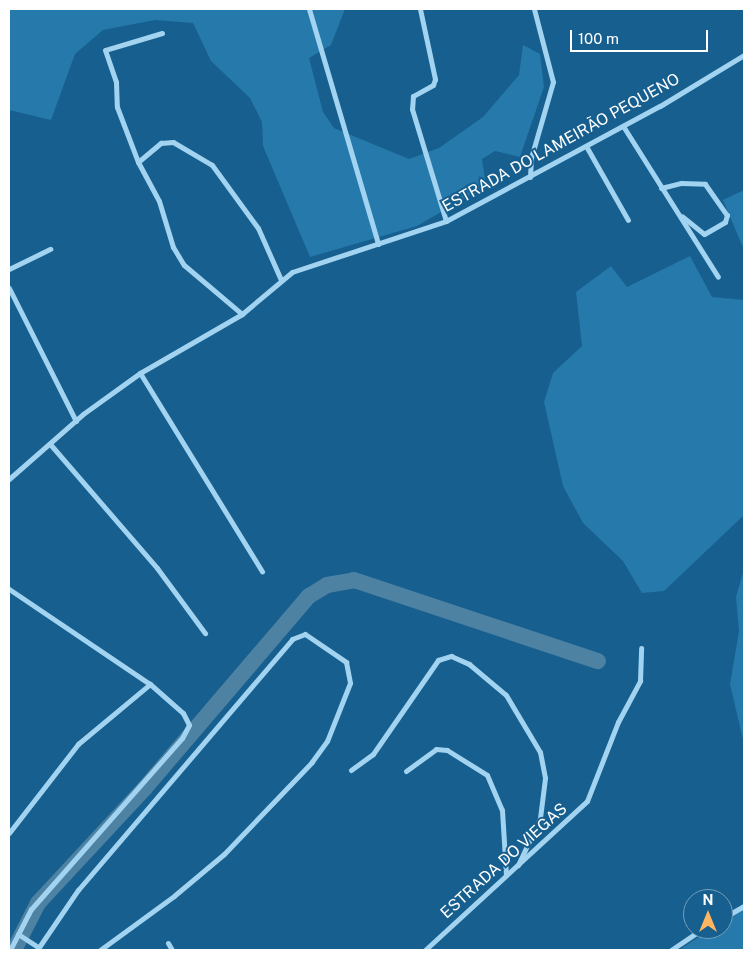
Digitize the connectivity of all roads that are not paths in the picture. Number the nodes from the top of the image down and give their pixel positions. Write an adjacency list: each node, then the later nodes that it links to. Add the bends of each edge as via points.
1 (309, 9): 14 (street)
2 (420, 9): 13 (street, via 435,79 433,85 412,96 412,109)
3 (534, 9): 9 (street, via 553,82 531,158)
4 (162, 33): 8 (street, via 108,47 104,54 116,82 123,127)
5 (744, 55): 6 (street, ESTRADA DO LAMEIRÃO PEQUENO)
6 (623, 126): 7 (street, ESTRADA DO LAMEIRÃO PEQUENO); 10 (street)
7 (586, 146): 9 (street, ESTRADA DO LAMEIRÃO PEQUENO); 12 (street)
8 (138, 162): 18 (street, via 161,143 173,142 212,165 258,228); 20 (street, via 159,201 173,247 184,264)
9 (530, 177): 13 (street, ESTRADA DO LAMEIRÃO PEQUENO)
10 (661, 188): 11 (street); 11 (street, via 681,183 705,184 727,218 704,234)
11 (676, 211): 17 (street)
12 (628, 220)
13 (446, 221): 14 (street, ESTRADA DO LAMEIRÃO PEQUENO)
14 (378, 244): 18 (street, ESTRADA DO LAMEIRÃO PEQUENO, via 304,266)
15 (50, 249): 16 (street)
16 (9, 269)
17 (718, 277)
18 (281, 280): 20 (street, ESTRADA DO LAMEIRÃO PEQUENO)
19 (9, 288): 22 (street)
20 (242, 314): 21 (street, ESTRADA DO LAMEIRÃO PEQUENO)
21 (140, 373): 22 (street, ESTRADA DO LAMEIRÃO PEQUENO); 25 (street)
22 (76, 421): 23 (street, ESTRADA DO LAMEIRÃO PEQUENO)
23 (50, 444): 24 (street, ESTRADA DO LAMEIRÃO PEQUENO); 27 (street, via 157,568)
24 (9, 479)
25 (262, 571)
26 (9, 589): 29 (street)
27 (205, 633)
28 (641, 648): 33 (street, ESTRADA DO VIEGAS, via 640,681 612,736 594,792 550,840)
29 (150, 684): 32 (street, via 78,744); 37 (street, via 183,713 187,730 37,902)
30 (351, 770): 33 (street, via 373,754 438,660 450,656 469,664 506,695 540,752 545,778 540,818)
31 (406, 771): 34 (street, via 436,749 447,750 487,775 502,810)
32 (9, 833)
33 (518, 866): 34 (street, ESTRADA DO VIEGAS)
34 (506, 876): 44 (street, ESTRADA DO VIEGAS)
35 (744, 906): 36 (street)
36 (733, 912)
37 (18, 934): 40 (street); 41 (street)
38 (687, 939): 45 (street)
39 (168, 943): 43 (street)
40 (37, 949): 42 (street, via 78,890 292,639 305,634 346,662 350,683 328,740 312,762 224,854 174,896)
41 (10, 950)
42 (100, 950)
43 (172, 950)
44 (425, 950)
45 (671, 950)

